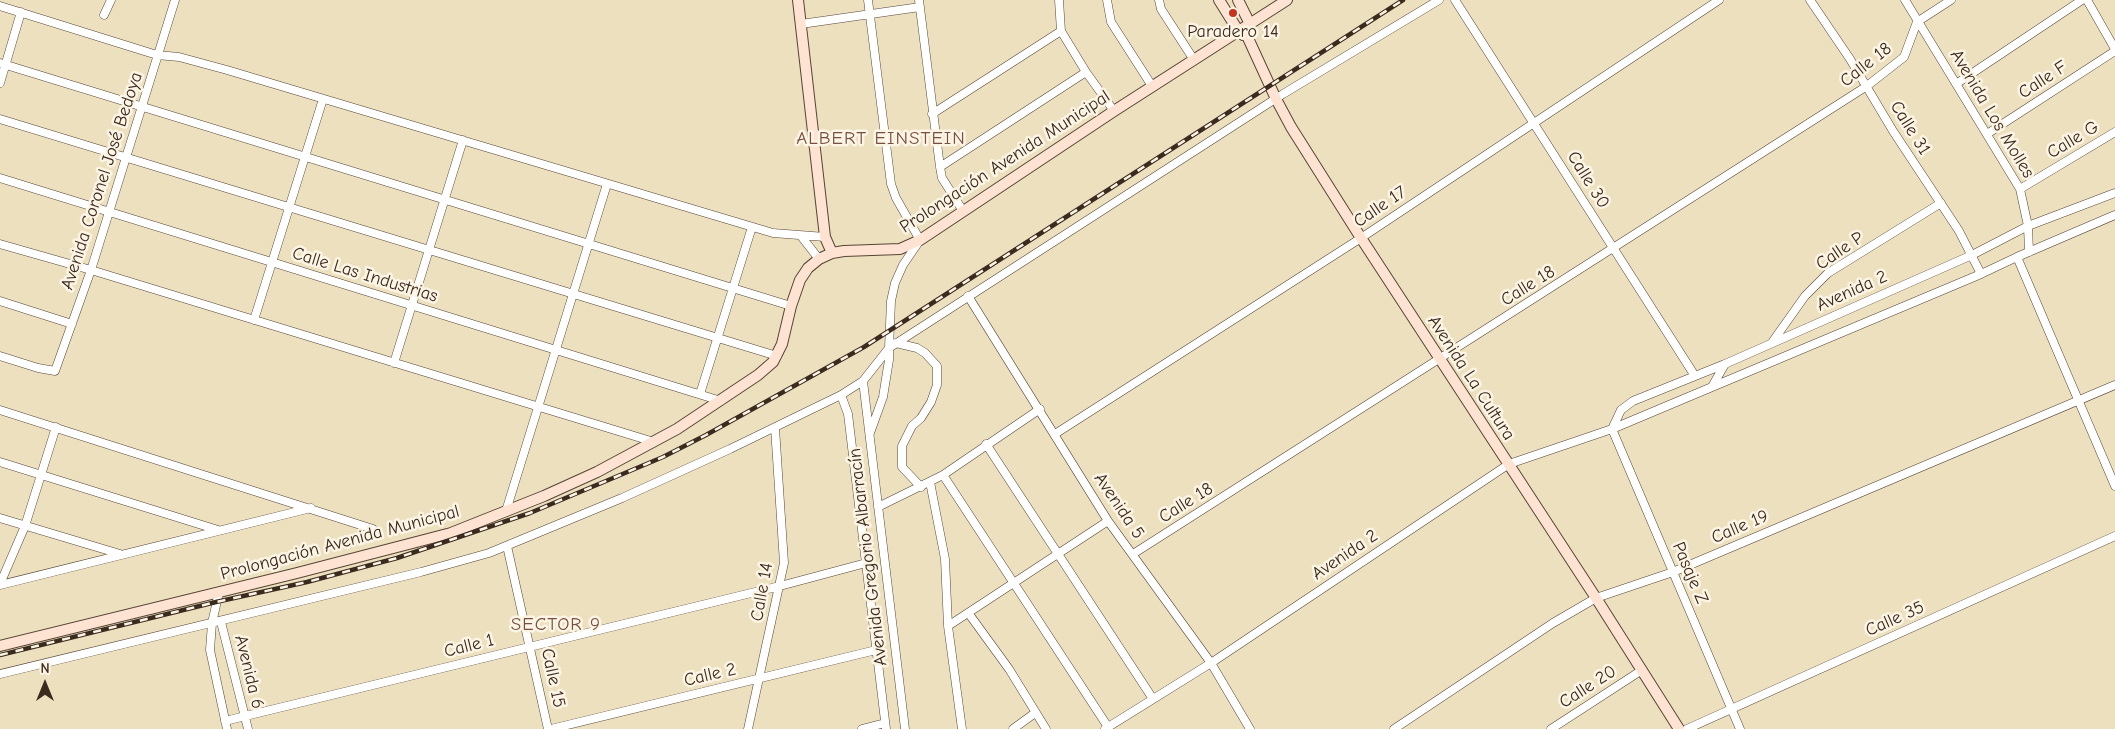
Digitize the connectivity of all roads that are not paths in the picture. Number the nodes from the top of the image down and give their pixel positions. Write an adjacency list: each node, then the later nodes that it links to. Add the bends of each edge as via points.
1 (111, 0): 23 (street)
2 (175, 0): 31 (street, Avenida Coronel José Bedoya)
3 (798, 0): 25 (main road)
4 (868, 0): 22 (street)
5 (1059, 0): 27 (street)
6 (1108, 0): 37 (street, via 1111,22)
7 (1159, 0): 32 (street, via 1161,9)
8 (1219, 0): 28 (main road)
9 (1238, 0): 26 (main road)
10 (1287, 0): 26 (main road, Prolongación Avenida Municipal)
11 (1439, 0): 40 (street)
12 (1456, 0): 45 (street, Calle 30)
13 (1719, 0): 45 (street, Calle 17)
14 (1810, 0): 38 (street, Calle 31)
15 (1905, 0): 24 (street, Avenida Los Molles)
16 (1951, 0): 24 (street)
17 (2082, 0): 36 (street)
18 (2087, 0): 30 (street)
19 (919, 4): 22 (street); 43 (street)
20 (0, 6): 21 (street)
21 (21, 12): 31 (street); 33 (street)
22 (870, 13): 25 (street); 67 (street, via 891,184)
23 (104, 15)
24 (1917, 22): 36 (street, Avenida Los Molles); 38 (street, Calle 18, via 1904,57)
25 (801, 24): 65 (main road)
26 (1250, 24): 28 (main road, Prolongación Avenida Municipal); 29 (main road)
27 (1061, 31): 34 (street); 43 (street)
28 (1239, 32): 29 (main road); 32 (main road, Prolongación Avenida Municipal)
29 (1248, 38): 40 (main road, Avenida La Cultura)
30 (2115, 50): 47 (street, Calle F)
31 (157, 55): 39 (street, via 179,57); 41 (street, Avenida Coronel José Bedoya)
32 (1194, 60): 37 (main road, Prolongación Avenida Municipal)
33 (3, 64): 35 (street); 41 (street)
34 (1086, 72): 42 (street); 51 (street)
35 (0, 83)
36 (1956, 84): 47 (street, Avenida Los Molles)
37 (1152, 86): 42 (main road, Prolongación Avenida Municipal)
38 (1867, 86): 57 (street, Calle 31); 70 (street, Calle 18)
39 (322, 98): 48 (street); 49 (street)
40 (1276, 99): 66 (main road, Avenida La Cultura); 82 (street)
41 (141, 106): 49 (street); 50 (street, Avenida Coronel José Bedoya)
42 (1114, 111): 60 (main road, Prolongación Avenida Municipal)
43 (932, 114): 51 (street)
44 (0, 119): 50 (street)
45 (1534, 122): 66 (street, Calle 17); 70 (street, Calle 30)
46 (2115, 132): 54 (street, Calle G)
47 (1987, 134): 54 (street, Avenida Los Molles)
48 (463, 140): 53 (street); 56 (street)
49 (305, 156): 56 (street); 58 (street)
50 (125, 158): 58 (street); 59 (street, Avenida Coronel José Bedoya)
51 (940, 167): 60 (street, via 942,178)
52 (0, 178): 59 (street, Calle Las Industrias)
53 (607, 184): 63 (street); 69 (street)
54 (2020, 189): 62 (street, Avenida Los Molles)
55 (2115, 193): 62 (street, Avenida 2)
56 (445, 199): 69 (street); 71 (street)
57 (1941, 202): 74 (street, Calle 31); 89 (street, Calle P, via 1828,273 1805,296)
58 (289, 207): 71 (street); 77 (street)
59 (109, 211): 77 (street, Calle Las Industrias); 78 (street, Avenida Coronel José Bedoya)
60 (963, 211): 67 (main road, Prolongación Avenida Municipal)
61 (2115, 215): 72 (street, Avenida 2)
62 (2028, 226): 72 (street, Avenida Los Molles); 74 (street, Avenida 2)
63 (752, 227): 64 (street); 80 (street)
64 (801, 236): 65 (street); 76 (street)
65 (825, 236): 73 (main road)
66 (1361, 238): 95 (main road, Avenida La Cultura); 113 (street, Calle 17)
67 (920, 240): 73 (main road, Prolongación Avenida Municipal, via 900,249); 91 (street, via 895,283)
68 (0, 244): 78 (street)
69 (589, 244): 80 (street); 81 (street)
70 (1614, 249): 95 (street, Calle 18); 98 (street, Calle 30)
71 (429, 250): 81 (street); 84 (street)
72 (2029, 252): 75 (street, Avenida 2)
73 (832, 253): 76 (main road, Prolongación Avenida Municipal)
74 (1972, 255): 79 (street, Calle 31); 89 (street, Avenida 2)
75 (2017, 257): 79 (street, Avenida 2); 104 (street)
76 (819, 259): 85 (main road, Prolongación Avenida Municipal, via 804,274)
77 (272, 262): 84 (street, Calle Las Industrias); 86 (street)
78 (91, 270): 86 (street); 87 (street, Avenida Coronel José Bedoya)
79 (1981, 274): 101 (street, Avenida 2)
80 (733, 288): 85 (street); 88 (street)
81 (573, 294): 88 (street); 92 (street)
82 (968, 296): 90 (street); 107 (street, Avenida 5)
83 (0, 301): 87 (street)
84 (412, 305): 92 (street, Calle Las Industrias); 96 (street)
85 (791, 306): 94 (main road, Prolongación Avenida Municipal)
86 (254, 320): 96 (street)
87 (72, 324): 93 (street, Avenida Coronel José Bedoya, via 55,371)
88 (718, 338): 94 (street); 102 (street)
89 (1773, 342): 97 (street, Avenida 2)
90 (896, 343): 91 (street); 121 (street, via 917,348 937,366 937,385 931,402 909,430 902,446 902,468)
91 (889, 348): 99 (street); 112 (street, via 883,397)
92 (556, 349): 102 (street, Calle Las Industrias); 106 (street)
93 (0, 356)
94 (777, 356): 105 (main road, Prolongación Avenida Municipal, via 758,375)
95 (1440, 360): 117 (main road, Avenida La Cultura); 135 (street, Calle 18)
96 (394, 363): 106 (street)
97 (1725, 364): 98 (street, Avenida 2); 101 (street)
98 (1695, 376): 111 (street, Avenida 2, via 1626,405)
99 (863, 381): 103 (street); 112 (street, Avenida Gregorio Albarracín)
100 (2115, 385): 104 (street, Calle 19)
101 (1713, 386): 111 (street, Avenida 2)
102 (700, 394): 105 (street, Calle Las Industrias)
103 (841, 395): 110 (street); 136 (street, Avenida Gregorio Albarracín, via 848,414)
104 (2079, 400): 122 (street); 138 (street, Calle 19)
105 (721, 401): 114 (main road, Prolongación Avenida Municipal)
106 (538, 407): 114 (street); 125 (street)
107 (1040, 409): 113 (street, Avenida 5); 115 (street)
108 (0, 410): 109 (street)
109 (56, 428): 118 (street); 124 (street)
110 (775, 428): 132 (street); 141 (street, Calle 14, via 784,557)
111 (1612, 429): 117 (street, Avenida 2); 138 (street, Pasaje Z)
112 (870, 433): 123 (street, Avenida Gregorio Albarracín)
113 (1055, 434): 127 (street, Avenida 5)
114 (654, 442): 125 (main road, Prolongación Avenida Municipal, via 597,472)
115 (986, 444): 119 (street); 134 (street)
116 (0, 462): 118 (street)
117 (1509, 464): 143 (main road, Avenida La Cultura); 151 (street, Avenida 2)
118 (42, 475): 128 (street); 130 (street)
119 (942, 475): 120 (street); 140 (street)
120 (930, 482): 121 (street); 147 (street, via 945,559)
121 (921, 486): 123 (street)
122 (2115, 486)
123 (878, 507): 166 (street, Avenida Gregorio Albarracín)
124 (311, 508): 129 (street); 130 (street)
125 (506, 511): 142 (main road, Prolongación Avenida Municipal, via 450,533)
126 (0, 518): 128 (street)
127 (1108, 521): 134 (street); 135 (street, Avenida 5)
128 (25, 526): 133 (street); 137 (street)
129 (373, 529)
130 (220, 531): 133 (street)
131 (2115, 536): 156 (street, Calle 35)
132 (507, 546): 145 (street, via 421,572); 149 (street, Calle 15)
133 (122, 554): 139 (street)
134 (1059, 554): 140 (street); 155 (street)
135 (1133, 554): 151 (street, Avenida 5)
136 (866, 563): 141 (street, Calle 1); 150 (street, Avenida Gregorio Albarracín)
137 (3, 570): 139 (street)
138 (1673, 572): 143 (street, Calle 19); 156 (street, Pasaje Z)
139 (0, 584)
140 (1015, 584): 144 (street); 161 (street)
141 (780, 586): 149 (street, Calle 1); 154 (street, Calle 14)
142 (219, 592): 146 (street, Avenida 6); 148 (main road, Prolongación Avenida Municipal)
143 (1596, 598): 152 (main road, Avenida La Cultura); 171 (street, Calle 19)
144 (969, 614): 147 (street); 157 (street, via 1010,670)
145 (221, 622): 146 (street); 158 (street, Avenida 6)
146 (212, 623): 153 (street); 159 (street, Avenida 6, via 210,650)
147 (948, 626): 167 (street)
148 (0, 646)
149 (531, 647): 158 (street, Calle 1); 163 (street, Calle 15)
150 (876, 650): 154 (street, Calle 2); 160 (street, Avenida Gregorio Albarracín)
151 (1210, 663): 155 (street, Avenida 2); 170 (street, Avenida 5)
152 (1642, 670): 172 (street, Calle 20); 173 (main road, Avenida La Cultura)
153 (0, 674)
154 (759, 679): 163 (street, Calle 2); 164 (street, Calle 14)
155 (1153, 699): 161 (street, Avenida 2)
156 (1732, 709): 174 (street, Calle 35); 175 (street, Pasaje Z)
157 (1035, 713): 168 (street); 169 (street)
158 (245, 716): 159 (street, Calle 1); 162 (street, Avenida 6)
159 (226, 725)
160 (885, 726): 165 (street)
161 (1107, 728)
162 (248, 729)
163 (550, 729)
164 (748, 729)
165 (862, 729)
166 (905, 729)
167 (962, 729)
168 (1013, 729)
169 (1046, 729)
170 (1250, 729)
171 (1394, 729)
172 (1551, 729)
173 (1679, 729)
174 (1687, 729)
175 (1740, 729)

